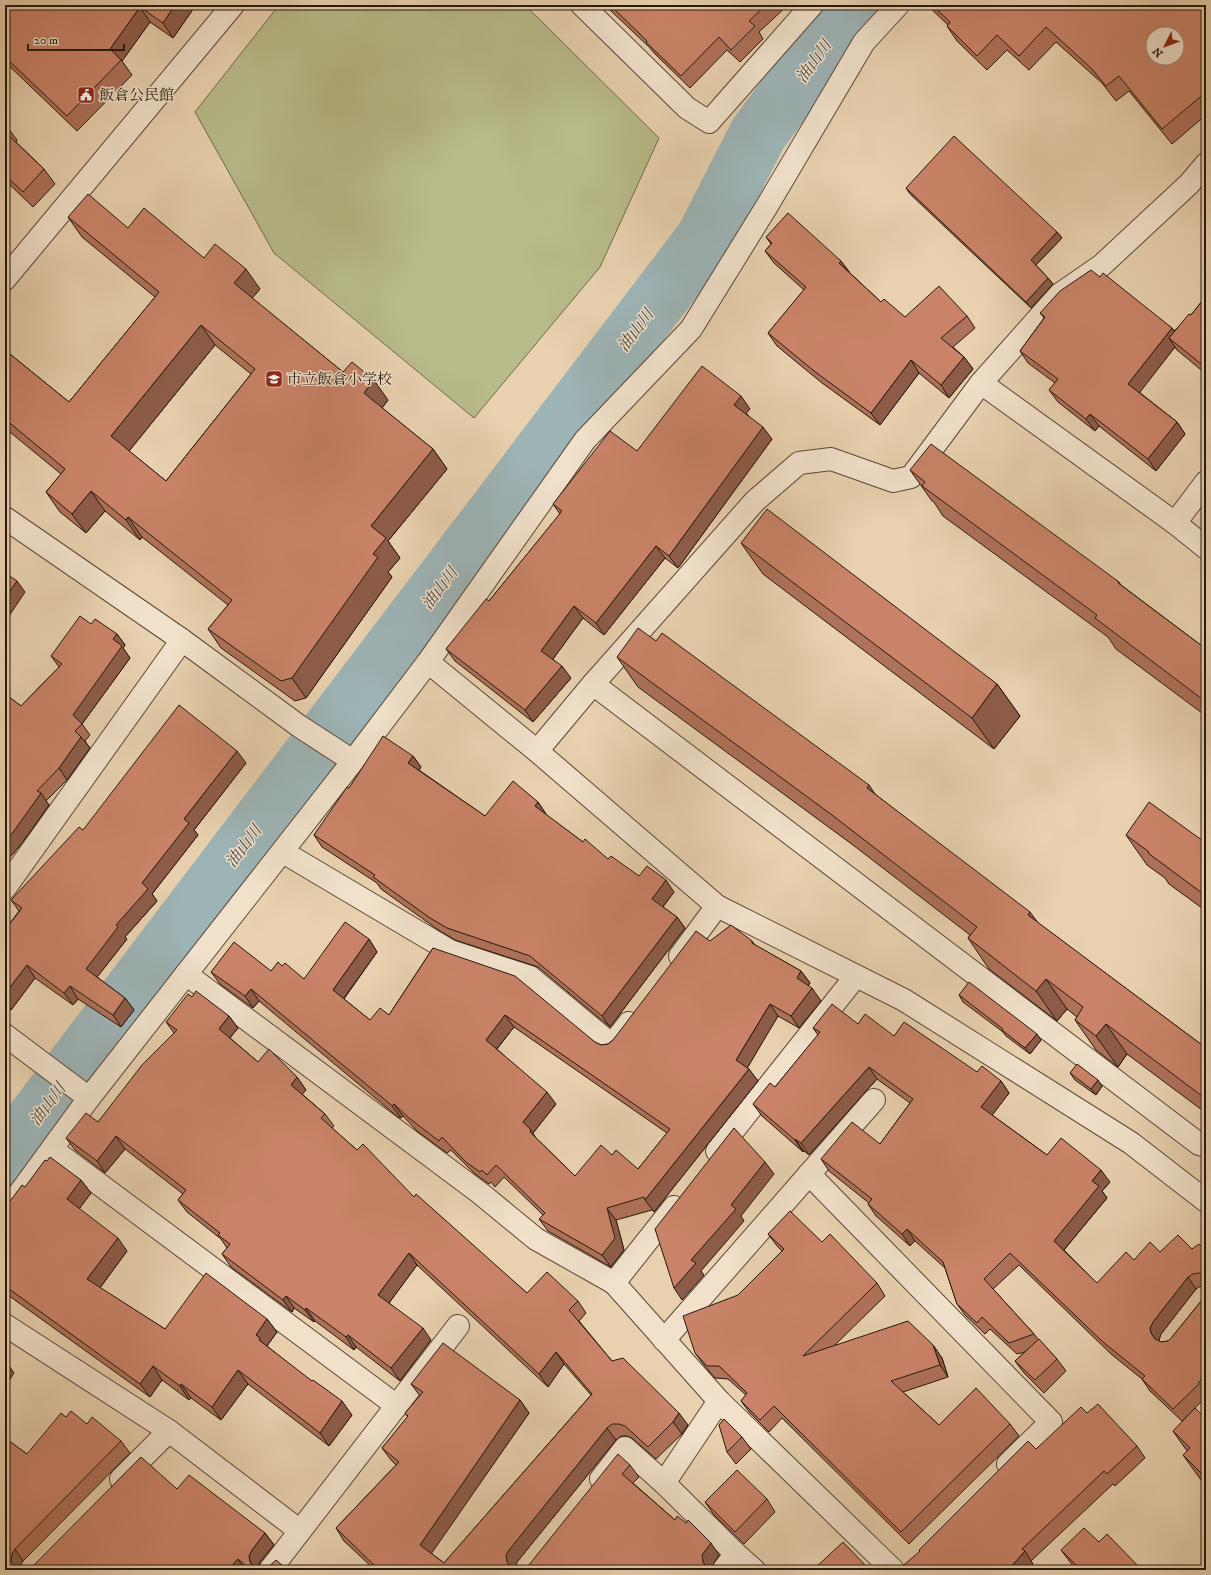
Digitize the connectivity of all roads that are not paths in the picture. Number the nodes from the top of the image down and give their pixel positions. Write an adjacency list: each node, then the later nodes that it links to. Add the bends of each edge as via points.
1 (233, 5): 6 (street)
2 (582, 5): 3 (street, via 687,108 709,122)
3 (812, 5)
4 (898, 5): 13 (street, via 864,42 691,329 585,440)
5 (1206, 164): 7 (street, via 1189,184 1102,265 1060,294)
6 (5, 279)
7 (981, 383): 10 (street); 14 (street, via 911,477 893,481 831,459 798,463 755,502)
8 (1206, 482): 10 (street)
9 (5, 518): 12 (street)
10 (1175, 523): 11 (street)
11 (1206, 548)
12 (182, 640): 16 (street, via 299,726); 18 (street)
13 (428, 662): 15 (street); 16 (street)
14 (593, 684): 15 (street); 27 (street, via 1199,1144)
15 (537, 751): 19 (street)
16 (353, 761): 17 (street)
17 (282, 852): 21 (street); 23 (street, via 450,951 530,977 612,1045)
18 (5, 888)
19 (718, 906): 20 (street); 22 (street)
20 (670, 969)
21 (186, 974): 25 (street); 34 (street, via 536,1239)
22 (856, 976): 29 (street); 32 (street, via 904,1000 1131,1143)
23 (641, 1007)
24 (5, 1035): 25 (street)
25 (89, 1098): 28 (street)
26 (874, 1100): 30 (street)
27 (1206, 1146)
28 (52, 1149): 33 (street); 39 (street)
29 (703, 1170)
30 (809, 1174): 37 (street); 41 (street, via 1051,1422)
31 (688, 1189): 34 (street)
32 (1206, 1201)
33 (5, 1213)
34 (614, 1282): 37 (street)
35 (5, 1326): 40 (street)
36 (458, 1326): 39 (street)
37 (664, 1340): 38 (street)
38 (719, 1401): 42 (street); 49 (street)
39 (397, 1406): 45 (street)
40 (169, 1431): 43 (street); 45 (street)
41 (995, 1477)
42 (664, 1483): 44 (street, via 626,1448); 46 (street)
43 (109, 1492)
44 (586, 1497)
45 (300, 1530): 47 (street)
46 (729, 1562): 48 (street)
47 (270, 1570)
48 (754, 1570)
49 (893, 1570)

